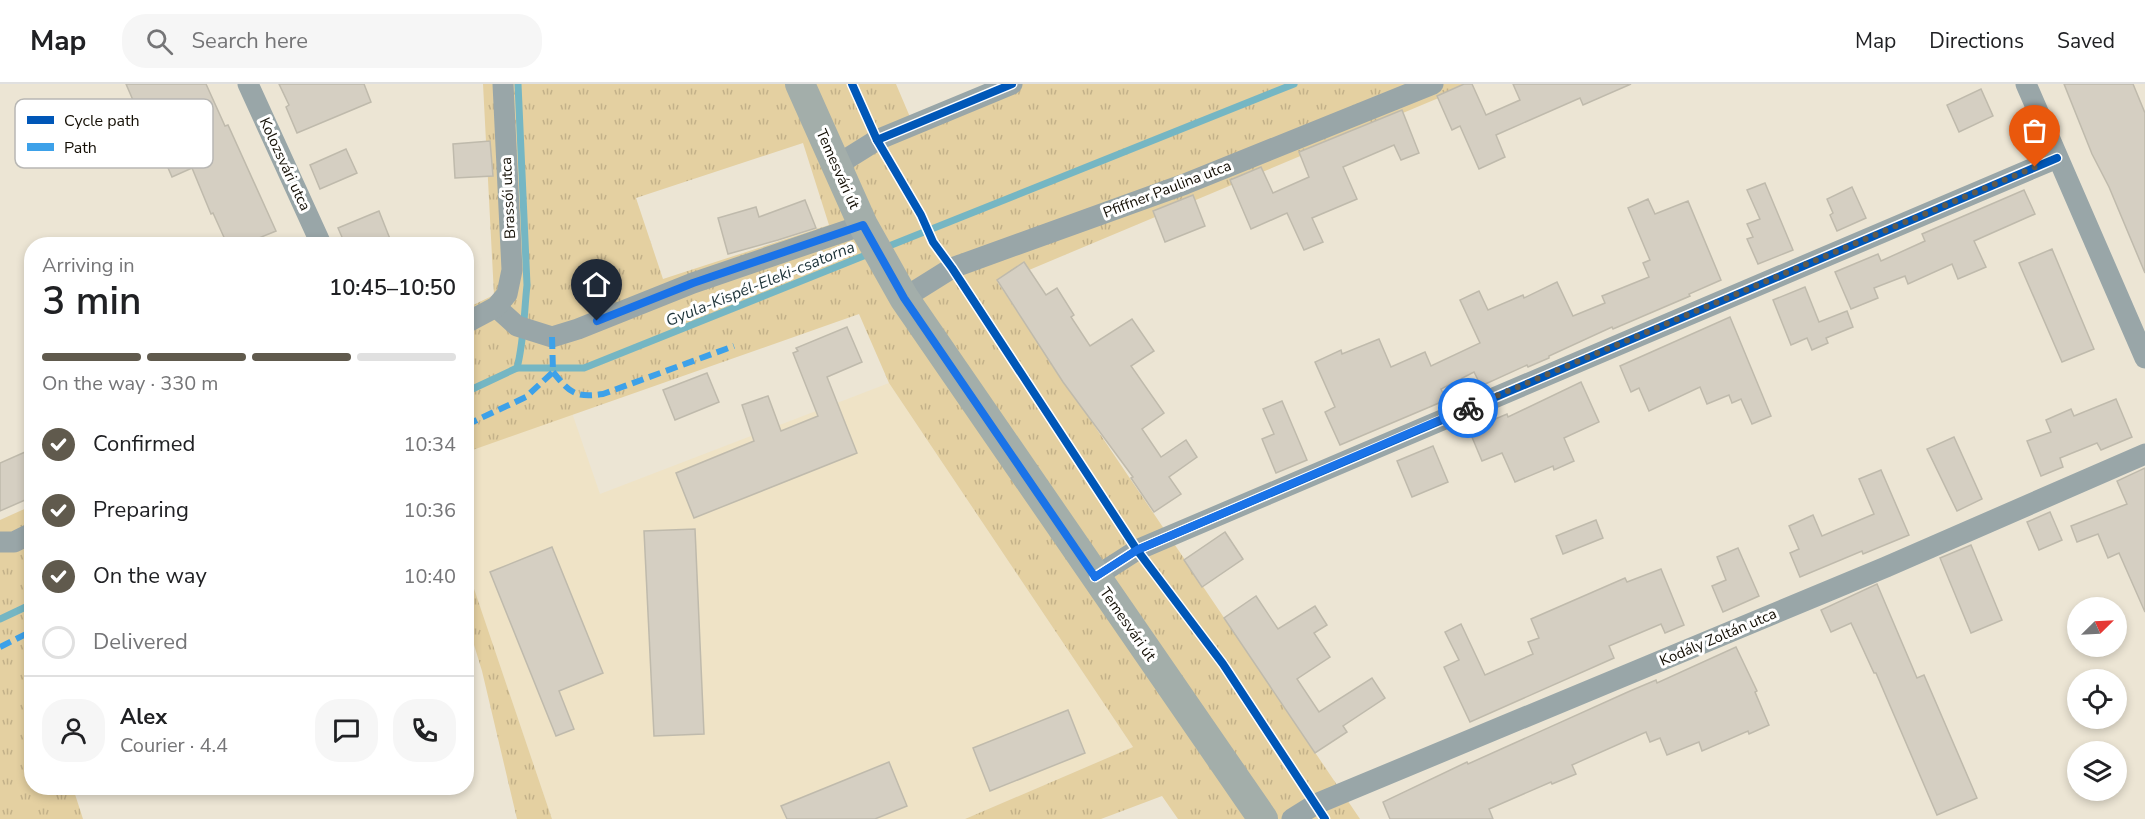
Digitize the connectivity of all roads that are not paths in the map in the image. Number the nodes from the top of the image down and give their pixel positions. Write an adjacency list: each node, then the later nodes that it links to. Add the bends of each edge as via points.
1 (248, 84): 10 (street, Kolozsvári utca)
2 (503, 84): 12 (street, Brassói utca, via 512,270 507,294)
3 (800, 84): 8 (street, Temesvári út)
4 (1012, 84): 8 (street, via 877,140)
5 (1433, 84): 11 (street, Pfiffner Paulina utca, via 1185,184)
6 (2026, 84): 7 (street)
7 (2056, 158): 14 (street); 18 (street, via 1137,550)
8 (837, 165): 9 (street, Temesvári út)
9 (866, 230): 11 (street, Temesvári út); 12 (street, via 693,283 552,337 525,329)
10 (318, 237)
11 (897, 286): 18 (street, Temesvári út)
12 (496, 307): 13 (street)
13 (474, 319)
14 (2145, 358)
15 (2145, 454): 20 (street, Kodály Zoltán utca, via 1887,567 1316,804)
16 (24, 537): 17 (street)
17 (0, 542)
18 (1095, 577): 19 (street, Temesvári út)
19 (1263, 819)
20 (1292, 819)

